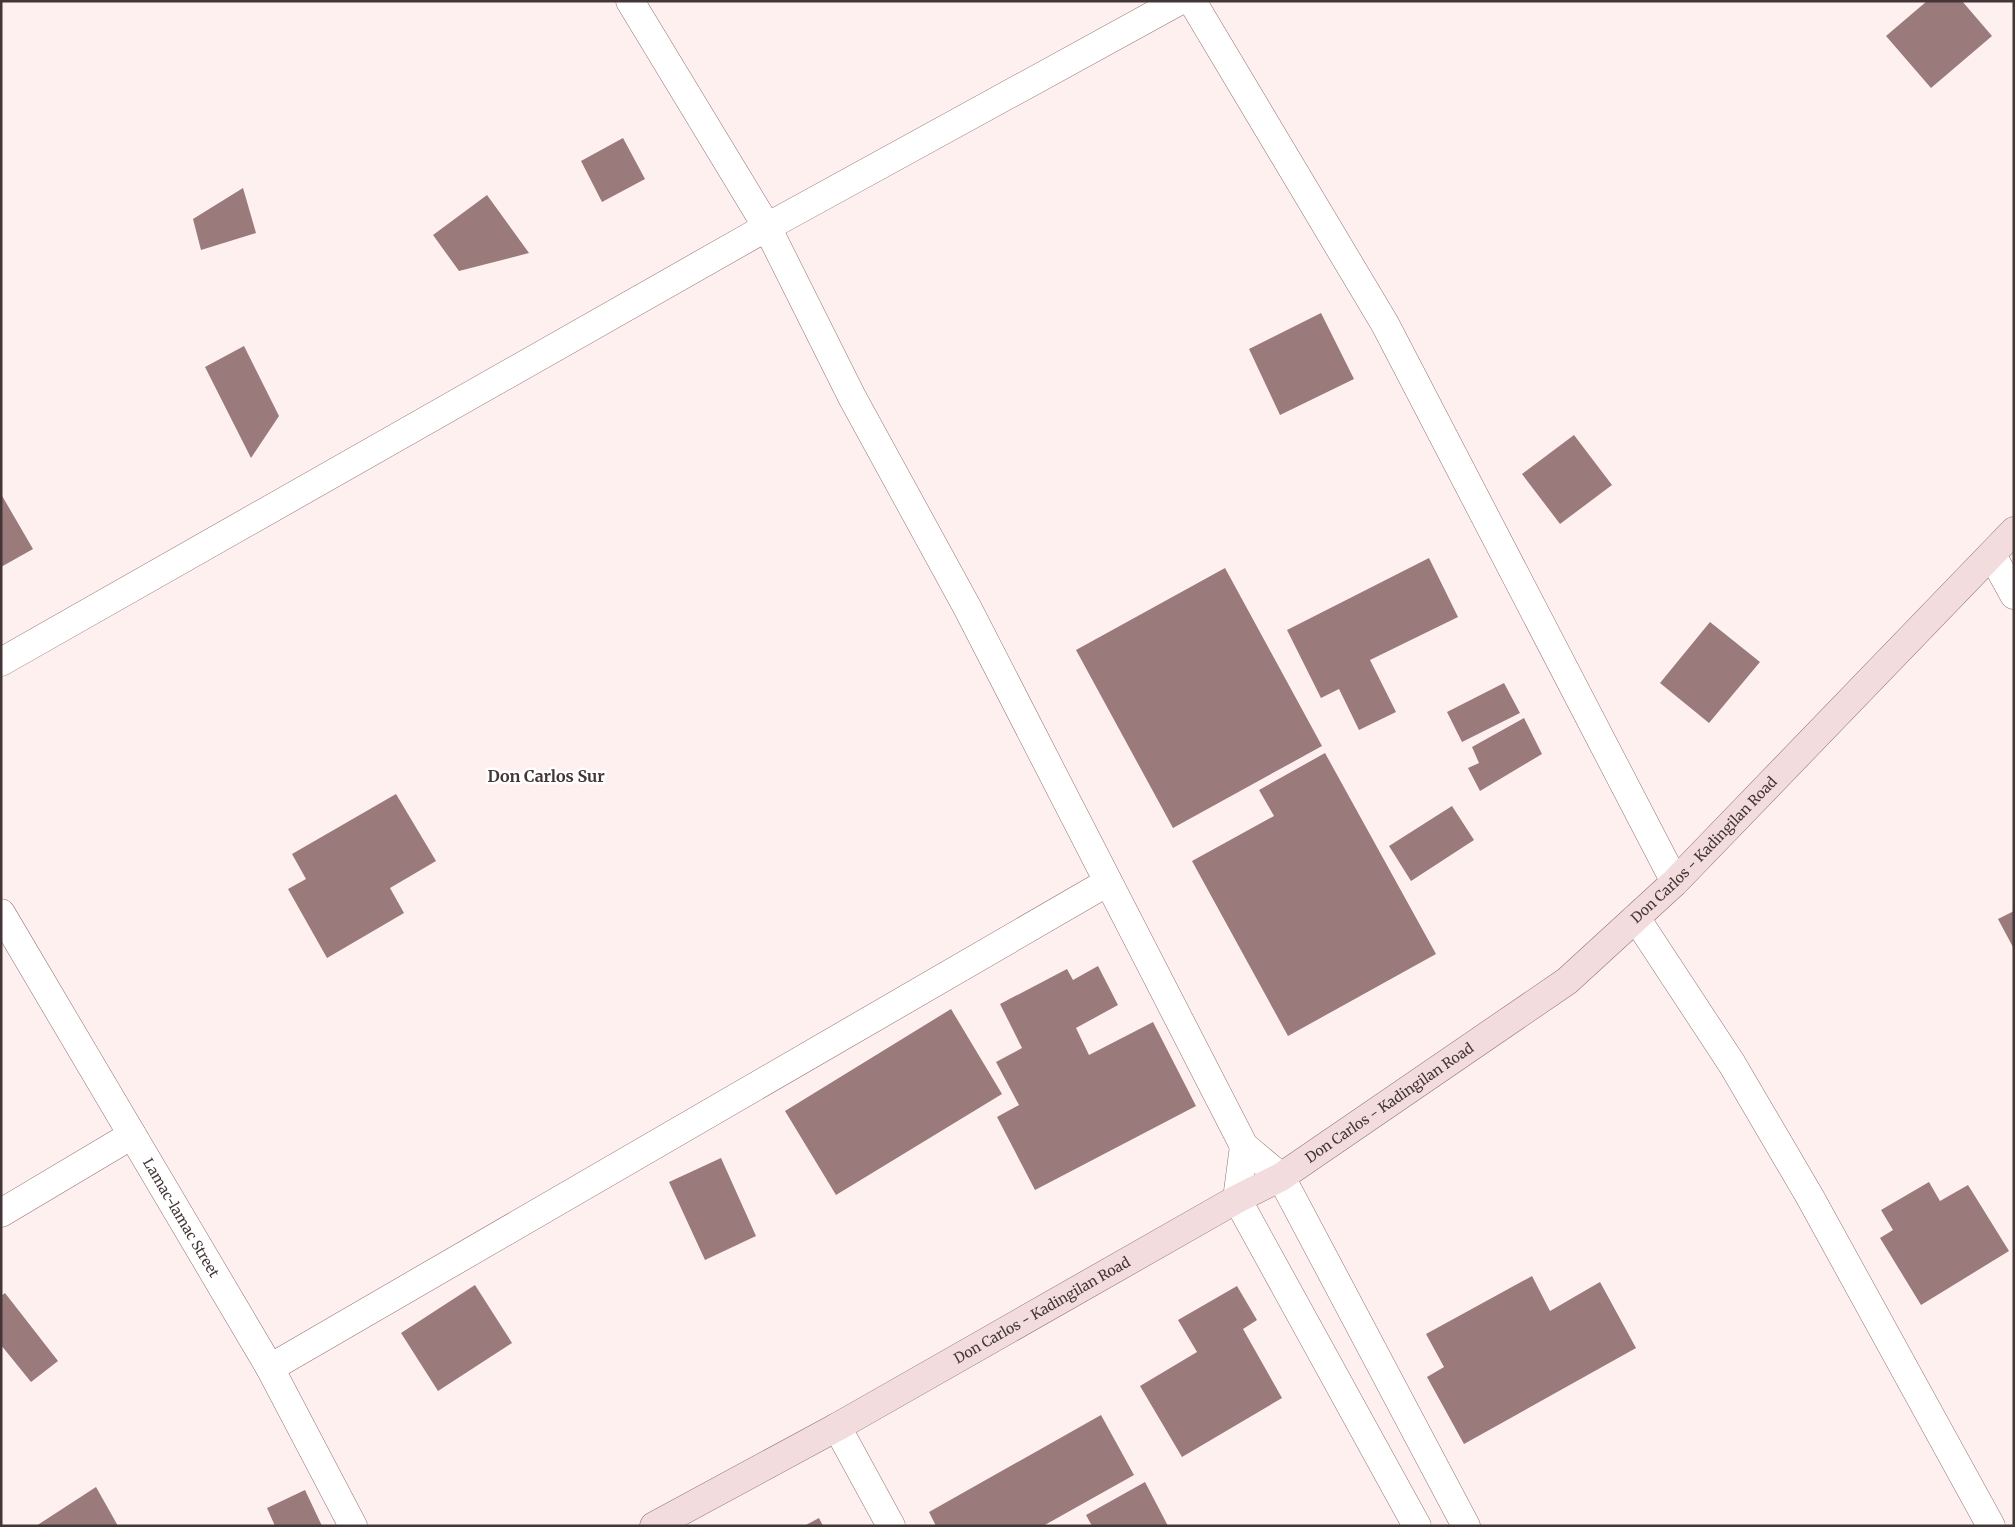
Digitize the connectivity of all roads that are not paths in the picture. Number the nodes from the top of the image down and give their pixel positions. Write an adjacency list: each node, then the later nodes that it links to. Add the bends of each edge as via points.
1 (630, 1): 4 (street)
2 (1179, 1): 4 (street)
3 (1192, 1): 10 (street, via 1384,324)
4 (767, 227): 8 (street); 9 (street, via 852,397 967,607)
5 (2014, 531): 6 (main road, Don Carlos - Kadingilan Road)
6 (1992, 555): 7 (street); 10 (main road, Don Carlos - Kadingilan Road)
7 (2014, 595)
8 (1, 662)
9 (1108, 882): 14 (street); 18 (street)
10 (1675, 882): 12 (main road, Don Carlos - Kadingilan Road)
11 (1, 913): 13 (street, Lamac-lamac Street)
12 (1636, 918): 15 (main road, Don Carlos - Kadingilan Road, via 1567,981); 25 (street, via 1732,1064 1810,1197)
13 (132, 1134): 17 (street); 18 (street, Lamac-lamac Street)
14 (1244, 1146): 15 (street); 16 (street)
15 (1281, 1176): 16 (main road, Don Carlos - Kadingilan Road); 24 (street)
16 (1237, 1199): 19 (main road, Don Carlos - Kadingilan Road); 23 (street)
17 (1, 1212)
18 (270, 1368): 20 (street, Lamac-lamac Street)
19 (837, 1427): 21 (main road, Don Carlos - Kadingilan Road); 22 (street)
20 (353, 1526)
21 (654, 1526)
22 (891, 1526)
23 (1417, 1526)
24 (1466, 1526)
25 (1991, 1526)

